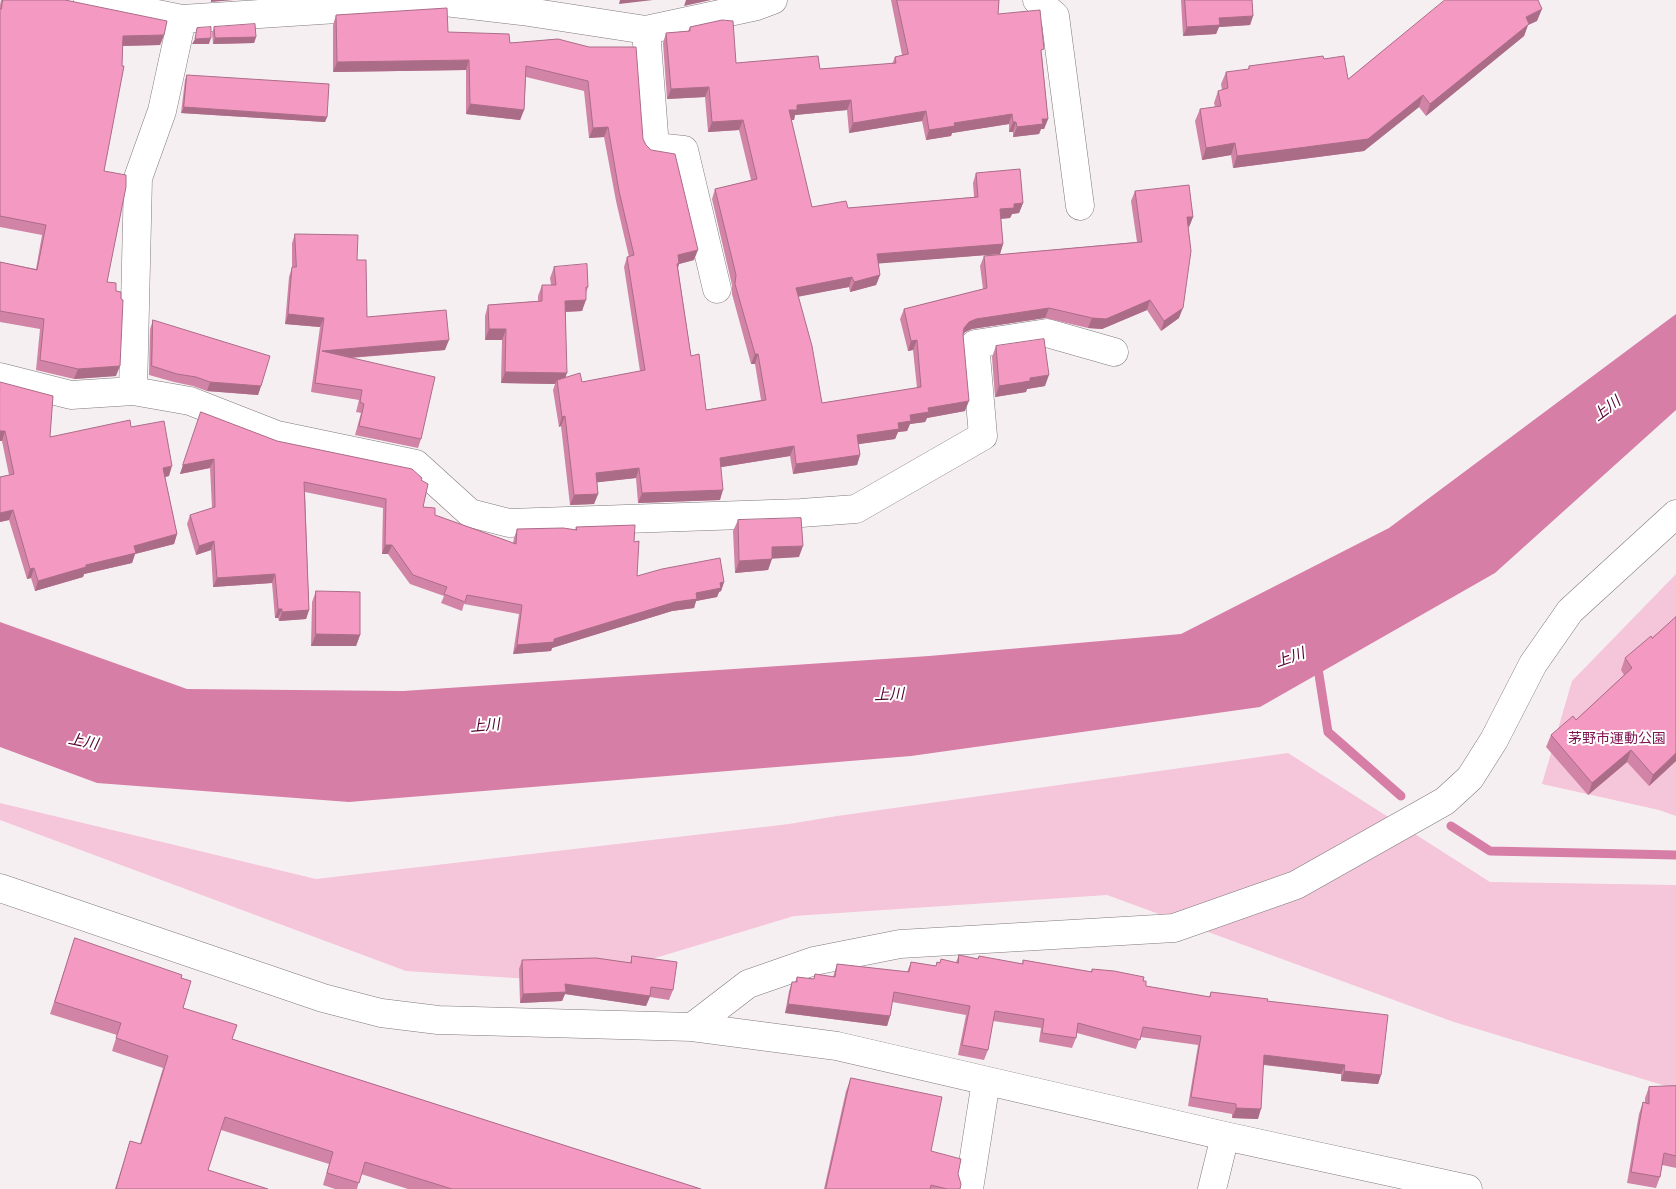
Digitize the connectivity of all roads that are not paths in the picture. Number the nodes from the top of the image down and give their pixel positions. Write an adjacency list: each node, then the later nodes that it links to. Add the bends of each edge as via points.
1 (88, 0): 5 (street)
2 (773, 0): 6 (street)
3 (1037, 0): 7 (street, via 1055,16)
4 (446, 1): 5 (street); 6 (street)
5 (182, 19): 11 (street, via 162,111 138,178)
6 (646, 30): 8 (street, via 655,147 684,150)
7 (1080, 206)
8 (717, 289)
9 (1114, 352): 11 (street, via 1047,333 975,344 983,436 856,509 800,513 509,523 470,513 416,464 277,435 190,401)
10 (0, 377): 11 (street, via 71,395)
11 (133, 391)
12 (1676, 514): 14 (street, via 1570,610 1533,664 1494,740 1470,778 1445,801 1296,885 1174,928 900,944 814,961 748,984)
13 (0, 888): 14 (street, via 323,998 381,1013 438,1020)
14 (692, 1027): 15 (street, via 837,1046)
15 (986, 1081): 16 (street); 18 (street)
16 (1225, 1136): 17 (street); 19 (street)
17 (1453, 1188)
18 (969, 1189)
19 (1212, 1189)

